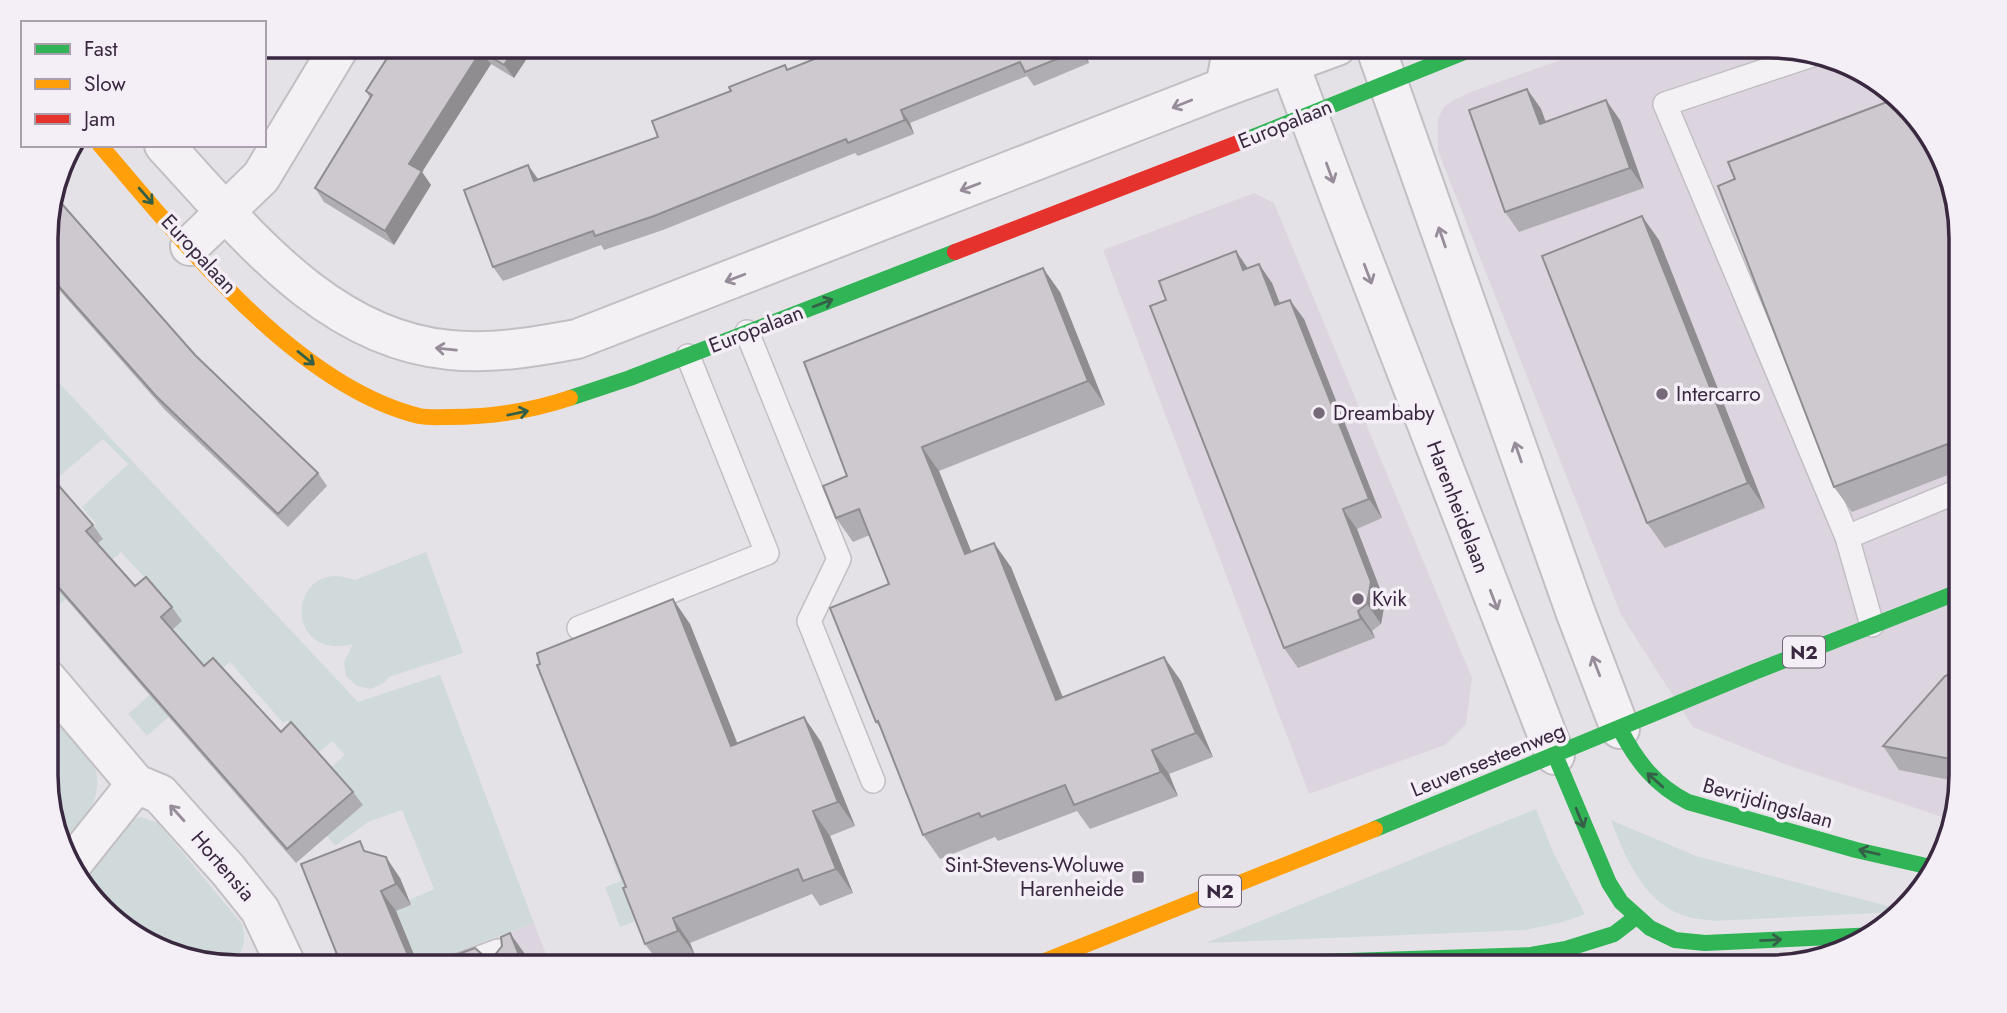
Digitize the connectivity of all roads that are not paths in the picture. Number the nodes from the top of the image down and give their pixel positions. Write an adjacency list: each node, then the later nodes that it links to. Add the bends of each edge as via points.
1 (333, 58): 13 (street, via 261,177)
2 (1231, 58): 9 (street)
3 (1303, 58): 7 (street)
4 (1379, 58): 8 (street)
5 (1448, 58): 8 (street, Europalaan)
6 (1797, 60): 18 (lane, via 1665,104)
7 (1289, 63): 9 (street); 10 (street, Harenheidelaan)
8 (1387, 82): 10 (street, Europalaan); 23 (street, one-way to 8)
9 (1225, 87): 13 (street, one-way to 13, via 577,339 528,348 450,351 360,325 305,287)
10 (1309, 116): 15 (street, Europalaan, one-way to 10); 24 (street, Harenheidelaan, one-way to 24)
11 (102, 147): 14 (street, Europalaan, one-way to 14)
12 (166, 147): 13 (street)
13 (226, 212): 14 (street)
14 (190, 246): 16 (street, Europalaan, one-way to 16, via 310,362 358,393 419,416 507,415 534,410)
15 (747, 332): 16 (street, Europalaan); 25 (lane, via 839,559 809,621)
16 (688, 356): 21 (lane, via 767,553)
17 (1949, 496): 18 (lane)
18 (1847, 537): 20 (lane)
19 (1949, 596): 20 (street, Leuvensesteenweg / N2)
20 (1872, 625): 23 (street, Leuvensesteenweg / N2)
21 (579, 628)
22 (58, 692): 26 (street, Hortensia)
23 (1620, 729): 24 (street, Leuvensesteenweg / N2); 28 (street, Bevrijdingslaan, one-way to 23, via 1856,850 1670,794 1640,766)
24 (1555, 755): 29 (street, one-way to 29, via 1597,859 1621,902); 33 (street, Leuvensesteenweg / N2)
25 (873, 781)
26 (136, 784): 27 (street); 32 (street, Hortensia, one-way to 26, via 260,910 228,870 159,794)
27 (78, 857)
28 (1925, 865)
29 (1636, 917): 31 (street, one-way to 31, via 1675,940); 34 (street, via 1614,934)
30 (1832, 944): 31 (street)
31 (1807, 949)
32 (280, 955)
33 (1060, 955)
34 (1531, 955)

